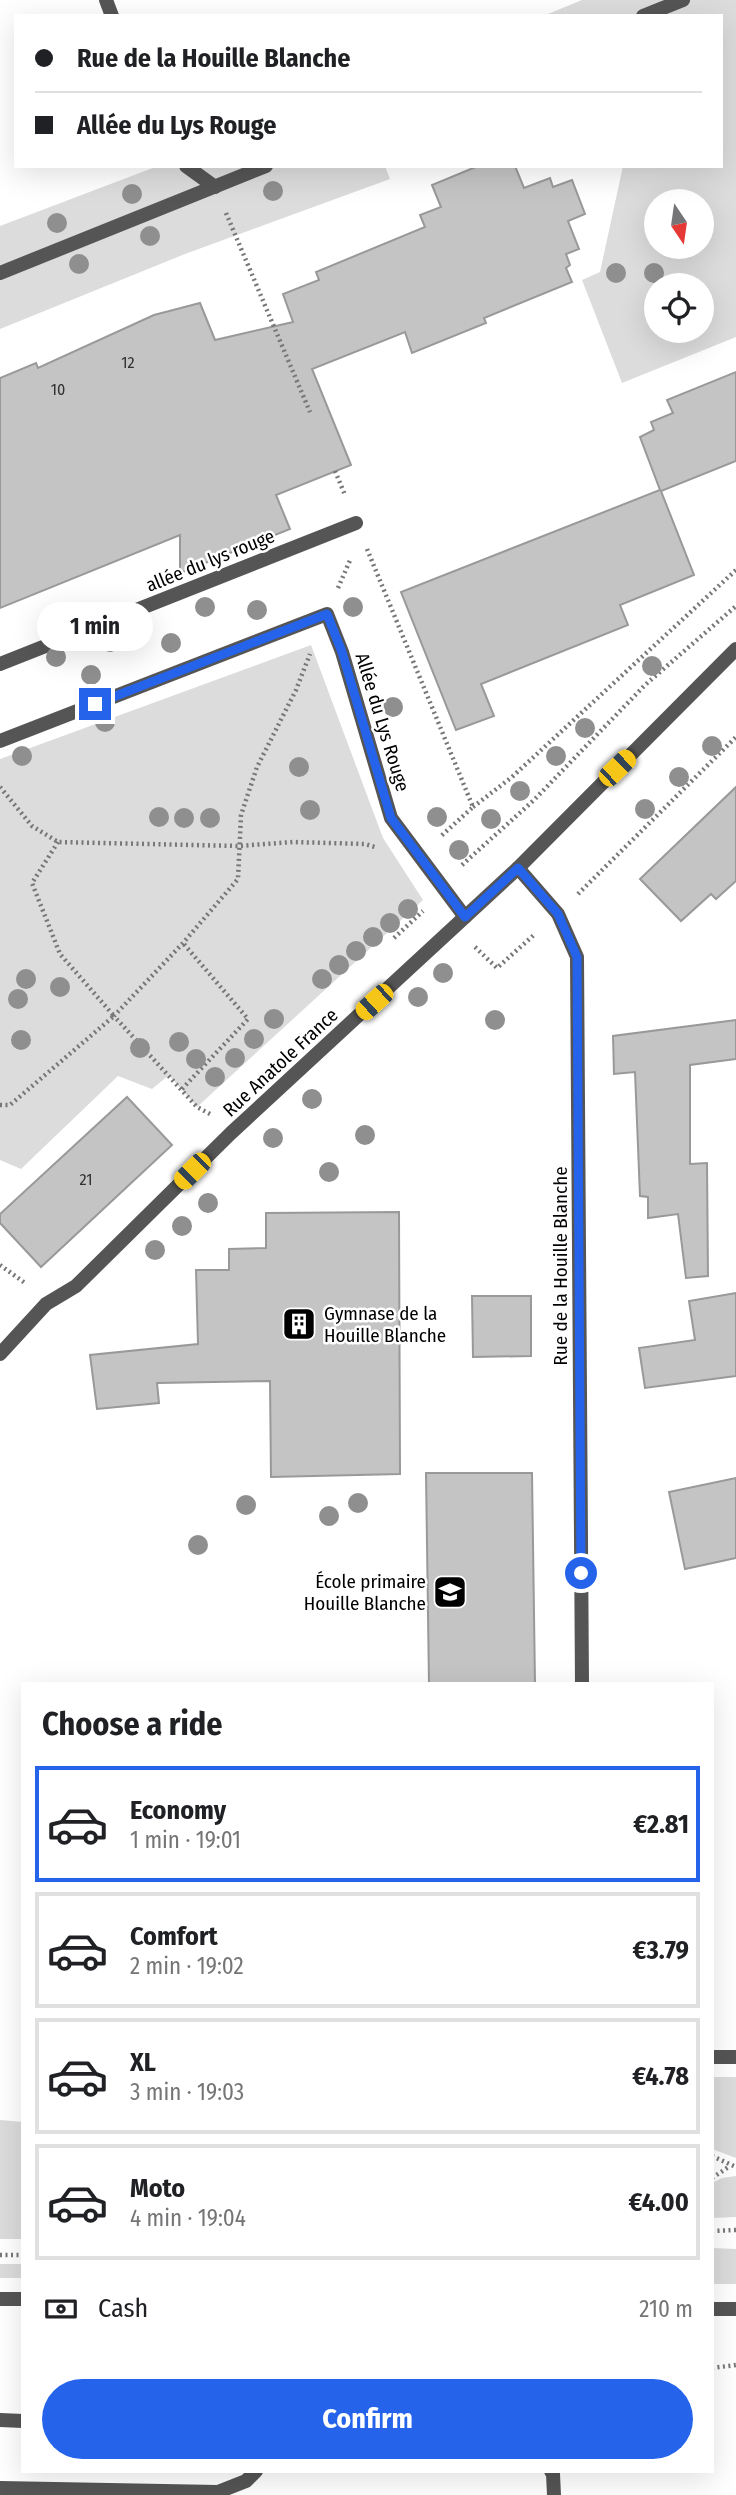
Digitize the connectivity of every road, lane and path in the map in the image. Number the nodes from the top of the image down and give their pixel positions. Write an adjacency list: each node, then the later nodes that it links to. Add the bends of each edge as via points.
1 (682, 0): 2 (street)
2 (648, 14)
3 (189, 168): 5 (street)
4 (261, 168): 5 (street)
5 (215, 187): 6 (street); 7 (path)
6 (0, 273)
7 (310, 412)
8 (335, 471): 9 (path)
9 (358, 529): 11 (path); 13 (street, allée du lys rouge); 17 (path)
10 (736, 570): 17 (path, via 512,777)
11 (327, 614): 15 (street); 19 (path, via 257,767 241,815); 21 (street, Allée du Lys Rouge, via 391,818)
12 (736, 649): 22 (street, Rue Anatole France)
13 (0, 664)
14 (736, 737): 23 (path)
15 (0, 741)
16 (0, 787): 18 (path, via 32,826)
17 (473, 807): 21 (path)
18 (58, 842): 19 (path); 26 (path, via 32,883 60,954)
19 (238, 846): 20 (path, via 293,842 365,844); 25 (path, via 238,879)
20 (386, 850)
21 (419, 856): 24 (street, Allée du Lys Rouge)
22 (518, 868): 23 (street, Rue de la Houille Blanche); 24 (street, Rue Anatole France)
23 (558, 914): 24 (path, via 497,968); 31 (street, Rue de la Houille Blanche, via 577,957)
24 (460, 922): 29 (street, Rue Anatole France)
25 (183, 943): 26 (path); 27 (path, via 248,1019)
26 (114, 1016): 27 (path); 28 (path, via 10,1105)
27 (182, 1089): 29 (path)
28 (0, 1105)
29 (231, 1133): 30 (street, Rue Anatole France, via 76,1286 46,1304)
30 (0, 1354)
31 (582, 1682)
32 (714, 2057): 33 (street)
33 (736, 2057)
34 (714, 2157): 35 (path)
35 (734, 2166): 36 (path)
36 (714, 2177)
37 (736, 2230): 38 (path)
38 (714, 2231)
39 (0, 2255): 40 (path)
40 (21, 2255)
41 (0, 2299): 42 (street)
42 (21, 2299)
43 (714, 2309): 44 (street)
44 (736, 2309)
45 (736, 2365): 46 (path)
46 (714, 2368)
47 (0, 2420): 48 (street)
48 (21, 2421)
49 (254, 2473): 51 (street, via 218,2492)
50 (552, 2473): 52 (street)
51 (0, 2488)
52 (554, 2495)

